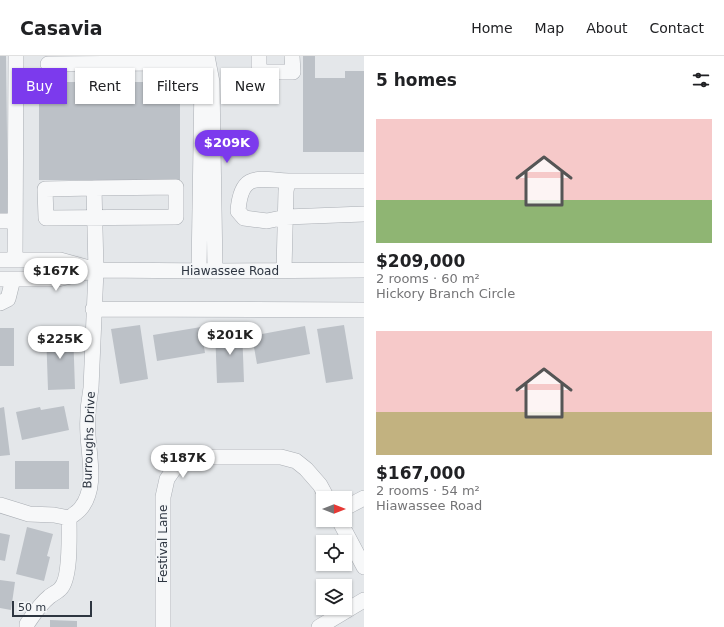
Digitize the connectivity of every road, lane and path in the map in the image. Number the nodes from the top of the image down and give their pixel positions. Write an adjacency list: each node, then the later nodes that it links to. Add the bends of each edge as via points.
1 (16, 56): 12 (street)
2 (259, 56): 3 (street, via 259,72 293,72)
3 (292, 56)
4 (207, 58): 5 (street, via 157,63); 17 (street, via 202,81); 18 (street, via 212,82)
5 (48, 64)
6 (288, 181): 7 (street); 10 (street); 10 (street, via 257,179 247,183 242,189 238,211 244,218 267,221)
7 (364, 181)
8 (94, 188): 11 (street, Burroughs Drive); 11 (street, via 45,189 46,218); 11 (street, via 176,187 176,217)
9 (364, 214): 10 (street)
10 (286, 217): 15 (street)
11 (95, 218): 14 (street, Burroughs Drive)
12 (8, 221): 13 (street)
13 (7, 260): 14 (street, Hiawassee Road, via 60,260)
14 (96, 270): 17 (street, Hiawassee Road); 19 (street, Hiawassee Road, via 58,279); 21 (street, Burroughs Drive)
15 (284, 270): 16 (street, Hiawassee Road); 18 (street, Hiawassee Road)
16 (364, 270)
17 (199, 271): 18 (street, Hiawassee Road)
18 (215, 271)
19 (6, 279): 20 (street, via 8,299)
20 (0, 303)
21 (93, 309): 22 (street); 27 (street, Burroughs Drive, via 91,388 88,407 91,472 89,491 81,508)
22 (364, 310)
23 (323, 491): 32 (street, Festival Lane, via 306,469 296,461 281,457 200,457 174,469 167,479 163,497)
24 (364, 498): 25 (street)
25 (352, 504)
26 (0, 506): 27 (street, via 29,514)
27 (69, 518): 31 (street, via 66,580 61,589 38,607)
28 (343, 527): 29 (street)
29 (364, 567)
30 (364, 600): 33 (street)
31 (27, 627)
32 (163, 627)
33 (318, 627)

